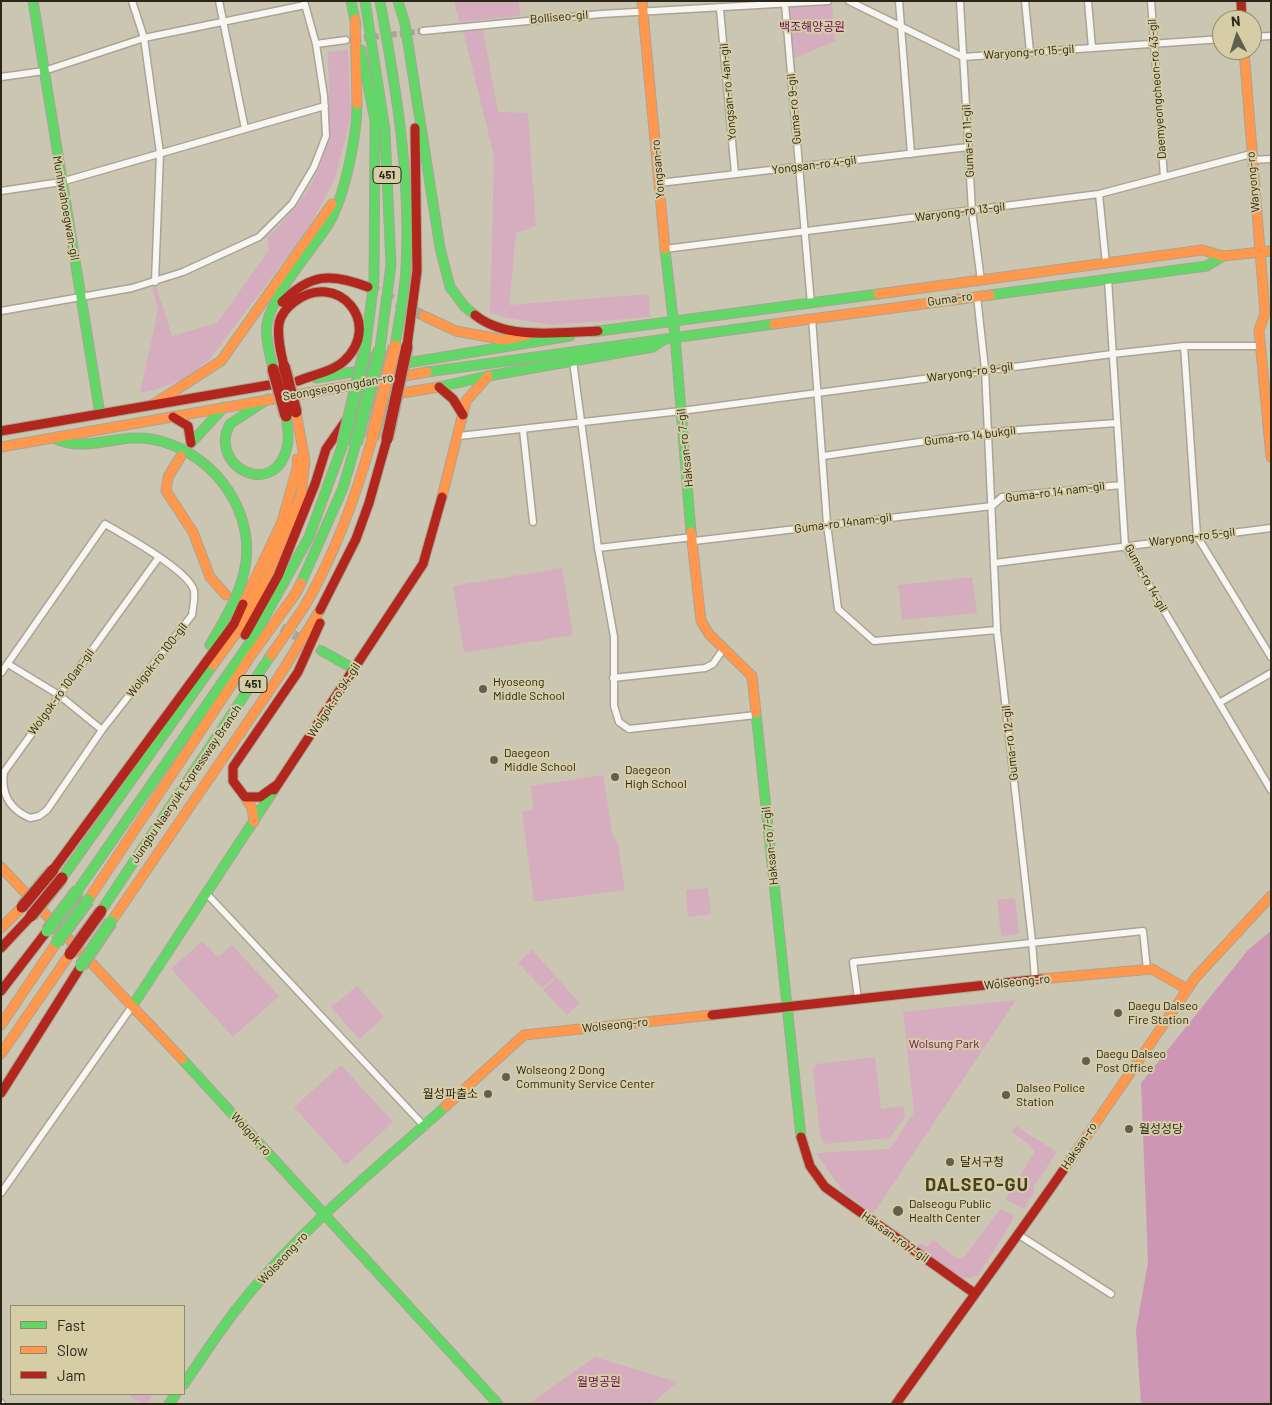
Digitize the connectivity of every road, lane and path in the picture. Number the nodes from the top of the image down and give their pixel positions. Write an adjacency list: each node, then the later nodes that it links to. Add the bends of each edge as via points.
1 (33, 1): 33 (main road, Munhwahoegwan-gil)
2 (132, 1): 23 (street)
3 (219, 1): 20 (street)
4 (351, 1): 19 (main road)
5 (365, 1): 147 (main road, Jungbu Naeryuk Expressway Branch / 451, bridge, via 385,130 391,265 380,349 343,488 296,593)
6 (380, 1): 71 (main road, Jungbu Naeryuk Expressway Branch / 451, via 402,130 406,187 406,268)
7 (398, 1): 32 (main road)
8 (828, 1): 16 (street)
9 (849, 1): 21 (street)
10 (900, 1): 21 (street)
11 (960, 1): 30 (street, Guma-ro 11-gil)
12 (1026, 1): 29 (street)
13 (1088, 1): 28 (street)
14 (1151, 1): 27 (street, Daemyeongcheon-ro 43-gil)
15 (305, 3): 20 (street); 26 (street)
16 (785, 4): 18 (street); 42 (street, Guma-ro 9-gil)
17 (642, 7): 18 (street); 22 (street, Bolliseo-gil); 46 (main road, Yongsan-ro)
18 (720, 9): 43 (street, Yongsan-ro 4an-gil)
19 (355, 19): 48 (main road, via 357,107 353,141); 143 (main road, bridge, via 375,121 374,280 366,352 343,444 309,537 253,638 78,890)
20 (224, 22): 23 (street); 36 (street)
21 (901, 27): 30 (street); 39 (street)
22 (423, 31)
23 (144, 38): 33 (street); 38 (street)
24 (346, 40): 26 (street)
25 (1212, 40): 27 (street, Waryong-ro 15-gil)
26 (316, 44): 35 (street)
27 (1154, 44): 28 (street, Waryong-ro 15-gil); 44 (street, Daemyeongcheon-ro 43-gil)
28 (1092, 48): 29 (street, Waryong-ro 15-gil)
29 (1030, 52): 30 (street, Waryong-ro 15-gil)
30 (963, 57): 37 (street, Guma-ro 11-gil)
31 (1245, 60): 40 (main road, Waryong-ro)
32 (411, 64): 69 (main road, via 440,248 450,288 464,306 484,322); 71 (main road, via 418,171 417,271)
33 (44, 71): 34 (street); 45 (main road, Munhwahoegwan-gil)
34 (1, 77)
35 (324, 106): 36 (street); 58 (street, via 326,136 314,167 292,204 259,237)
36 (245, 129): 38 (street)
37 (968, 147): 39 (street, Yongsan-ro 4-gil); 50 (street, Guma-ro 11-gil)
38 (160, 153): 45 (street); 58 (street)
39 (911, 154): 42 (street, Yongsan-ro 4-gil)
40 (1251, 157): 41 (street, Waryong-ro 13-gil); 44 (street, Waryong-ro 13-gil); 53 (main road, Waryong-ro)
41 (1271, 159)
42 (799, 167): 43 (street, Yongsan-ro 4-gil); 51 (street, Guma-ro 9-gil)
43 (735, 174): 46 (street, Yongsan-ro 4-gil)
44 (1164, 177): 49 (street, Waryong-ro 13-gil)
45 (61, 182): 47 (street); 61 (main road, Munhwahoegwan-gil)
46 (659, 183): 52 (main road, Yongsan-ro)
47 (1, 191)
48 (340, 192): 76 (main road, via 330,221 272,307 267,325 268,348); 83 (main road, via 221,361)
49 (1099, 194): 50 (street, Waryong-ro 13-gil); 55 (street)
50 (972, 211): 51 (street, Waryong-ro 13-gil); 57 (street, Guma-ro 11-gil)
51 (804, 232): 52 (street, Waryong-ro 13-gil); 62 (street, Guma-ro 9-gil)
52 (665, 250): 67 (main road, Yongsan-ro)
53 (1265, 251): 54 (main road, Guma-ro); 66 (main road, Waryong-ro)
54 (1223, 256): 55 (main road, Guma-ro, via 1202,250); 56 (main road, Guma-ro, via 1207,266)
55 (1106, 264): 57 (main road, Guma-ro)
56 (1108, 279): 60 (main road, Guma-ro); 74 (street, Guma-ro 14-gil)
57 (980, 281): 62 (main road, Guma-ro)
58 (155, 282): 61 (street)
59 (368, 287): 76 (main road, via 329,275 310,280 291,292 276,308 272,326 271,347)
60 (977, 296): 65 (main road, Guma-ro); 77 (street, Guma-ro 12-gil)
61 (82, 297): 63 (street); 86 (main road, Munhwahoegwan-gil)
62 (812, 304): 67 (main road, Guma-ro)
63 (1, 311)
64 (424, 316): 69 (main road, via 456,331 504,340)
65 (812, 318): 70 (main road, Guma-ro); 81 (street)
66 (1268, 318): 73 (main road, Waryong-ro, via 1259,330)
67 (674, 321): 68 (main road, Seongseogongdan-ro); 70 (main road, Yongsan-ro)
68 (598, 331): 69 (main road); 79 (main road, Seongseogongdan-ro)
69 (539, 333)
70 (672, 337): 75 (main road, via 653,347); 82 (main road, Seongseogongdan-ro); 85 (main road, Haksan-ro 7-gil)
71 (401, 346): 107 (main road, bridge, via 387,438); 148 (main road, Jungbu Naeryuk Expressway Branch / 451, bridge, via 356,494 306,603 101,911)
72 (1184, 346): 73 (street, Waryong-ro 9-gil); 74 (street, Waryong-ro 9-gil); 106 (street)
73 (1261, 346): 100 (main road, Waryong-ro)
74 (1112, 354): 77 (street, Waryong-ro 9-gil); 91 (street, Guma-ro 14-gil)
75 (574, 361): 78 (main road); 90 (street)
76 (278, 368): 79 (main road, via 279,322 293,302 307,293 320,291 337,294 354,305 360,324 358,344 343,362); 87 (main road)
77 (985, 370): 81 (street, Waryong-ro 9-gil); 94 (street, Guma-ro 12-gil)
78 (488, 376): 80 (main road); 88 (main road, Wolgok-ro 94-gil, via 473,390)
79 (298, 381): 83 (main road, Seongseogongdan-ro)
80 (439, 387): 88 (main road, via 453,399); 126 (main road, via 389,395 348,415 326,449 278,576 246,634)
81 (818, 393): 85 (street, Waryong-ro 9-gil); 99 (street)
82 (268, 399): 84 (main road, Seongseogongdan-ro); 87 (main road, via 233,420 228,428 228,455 237,469 264,476 281,466 287,458)
83 (154, 404): 86 (main road, Seongseogongdan-ro)
84 (224, 406): 89 (main road, Seongseogongdan-ro); 89 (main road, via 191,443 192,428 183,419)
85 (681, 411): 90 (street, Waryong-ro 9-gil); 108 (main road, Haksan-ro 7-gil)
86 (100, 414): 93 (main road, Seongseogongdan-ro)
87 (291, 415): 123 (main road, via 298,465 282,522 234,624); 126 (main road, via 302,436 305,460 299,502 269,572 240,628)
88 (463, 415): 95 (main road, Wolgok-ro 94-gil)
89 (170, 416): 96 (main road, Seongseogongdan-ro)
90 (582, 423): 92 (street, Waryong-ro 9-gil); 110 (street)
91 (1117, 423): 94 (street, Guma-ro 14 bukgil); 101 (street, Guma-ro 14-gil)
92 (523, 430): 95 (street, Waryong-ro 9-gil); 103 (street)
93 (1, 431)
94 (989, 432): 99 (street, Guma-ro 14 bukgil); 102 (street, Guma-ro 12-gil)
95 (459, 436): 119 (main road, Wolgok-ro 94-gil, via 423,564)
96 (54, 438): 97 (main road, Seongseogongdan-ro); 123 (main road, via 66,444 150,439 177,446 214,472 235,502 246,542 240,588 231,610)
97 (1, 447)
98 (181, 456): 113 (main road, via 168,478 166,491 194,533 208,576)
99 (823, 456): 104 (street)
100 (1271, 457)
101 (1121, 484): 102 (street, Guma-ro 14 nam-gil, via 1002,497); 109 (street, Guma-ro 14-gil)
102 (992, 506): 104 (street, Guma-ro 14nam-gil); 112 (street, Guma-ro 12-gil)
103 (533, 522)
104 (827, 524): 108 (street, Guma-ro 14nam-gil); 114 (street, via 838,609 874,641)
105 (1271, 528): 106 (street, Waryong-ro 5-gil)
106 (1197, 536): 109 (street, Waryong-ro 5-gil); 117 (street)
107 (356, 539): 131 (main road, via 298,672 233,767 233,781); 149 (main road, bridge, via 317,616 280,675 80,966)
108 (694, 539): 110 (street, Guma-ro 14nam-gil); 115 (main road, Haksan-ro 7-gil, via 701,621)
109 (1125, 545): 112 (street, Waryong-ro 5-gil); 125 (street, Guma-ro 14-gil)
110 (598, 548): 122 (street, via 614,637)
111 (159, 556): 118 (street, Wolgok-ro 100-gil, via 104,524); 124 (street, Wolgok-ro 100an-gil); 128 (street, Wolgok-ro 100-gil, via 189,581 194,590 192,615)
112 (995, 563): 114 (street, Guma-ro 12-gil)
113 (226, 595)
114 (997, 630): 138 (street, Guma-ro 12-gil)
115 (724, 648): 122 (street, via 713,664 705,668); 127 (main road, Haksan-ro 7-gil, via 752,676)
116 (322, 651): 119 (main road)
117 (1271, 657)
118 (8, 664): 120 (street, Wolgok-ro 100-gil); 124 (street)
119 (354, 669): 129 (main road, Wolgok-ro 94-gil)
120 (1, 673)
121 (1271, 673): 125 (street)
122 (613, 678): 127 (street, via 614,706 619,722 628,729)
123 (184, 688): 137 (main road, bridge, via 53,870)
124 (59, 695): 128 (street); 132 (street, Wolgok-ro 100an-gil, via 4,772 2,783 12,806 30,818)
125 (1219, 703): 130 (street, Guma-ro 14-gil)
126 (182, 708): 139 (main road, bridge, via 62,878)
127 (756, 715): 146 (main road, Haksan-ro 7-gil)
128 (102, 730): 132 (street, Wolgok-ro 100-gil, via 59,794)
129 (278, 784): 131 (main road, via 260,798); 133 (main road, Wolgok-ro 94-gil)
130 (1271, 790)
131 (245, 798): 133 (main road, via 252,808)
132 (40, 816)
133 (254, 822): 135 (main road, Wolgok-ro 94-gil)
134 (1, 866): 145 (main road, Wolgok-ro)
135 (206, 893): 145 (main road, Wolgok-ro 94-gil); 150 (street)
136 (1271, 896): 142 (main road, Haksan-ro)
137 (1, 928)
138 (1032, 941): 140 (street, via 1143,931); 141 (street, Guma-ro 12-gil); 144 (street, via 853,962)
139 (1, 948)
140 (1147, 970): 141 (main road, Wolseong-ro); 142 (main road, Wolseong-ro, via 1152,969)
141 (1035, 980): 144 (main road, Wolseong-ro)
142 (1187, 989): 153 (main road, Haksan-ro)
143 (1, 991)
144 (858, 1000): 146 (main road, Wolseong-ro)
145 (133, 1005): 151 (street); 152 (main road, Wolgok-ro)
146 (786, 1006): 150 (main road, Wolseong-ro, via 524,1035); 154 (main road, Haksan-ro 7-gil, via 799,1128 810,1166 825,1187)
147 (1, 1025)
148 (1, 1054)
149 (1, 1093)
150 (425, 1127): 152 (main road, Wolseong-ro)
151 (1, 1193)
152 (325, 1215): 156 (main road, Wolseong-ro, via 239,1306); 157 (main road, Wolgok-ro)
153 (1019, 1236): 154 (main road, Haksan-ro); 155 (street)
154 (974, 1293): 158 (main road, Haksan-ro)
155 (1111, 1294)
156 (185, 1383)
157 (498, 1404)
158 (896, 1404)

